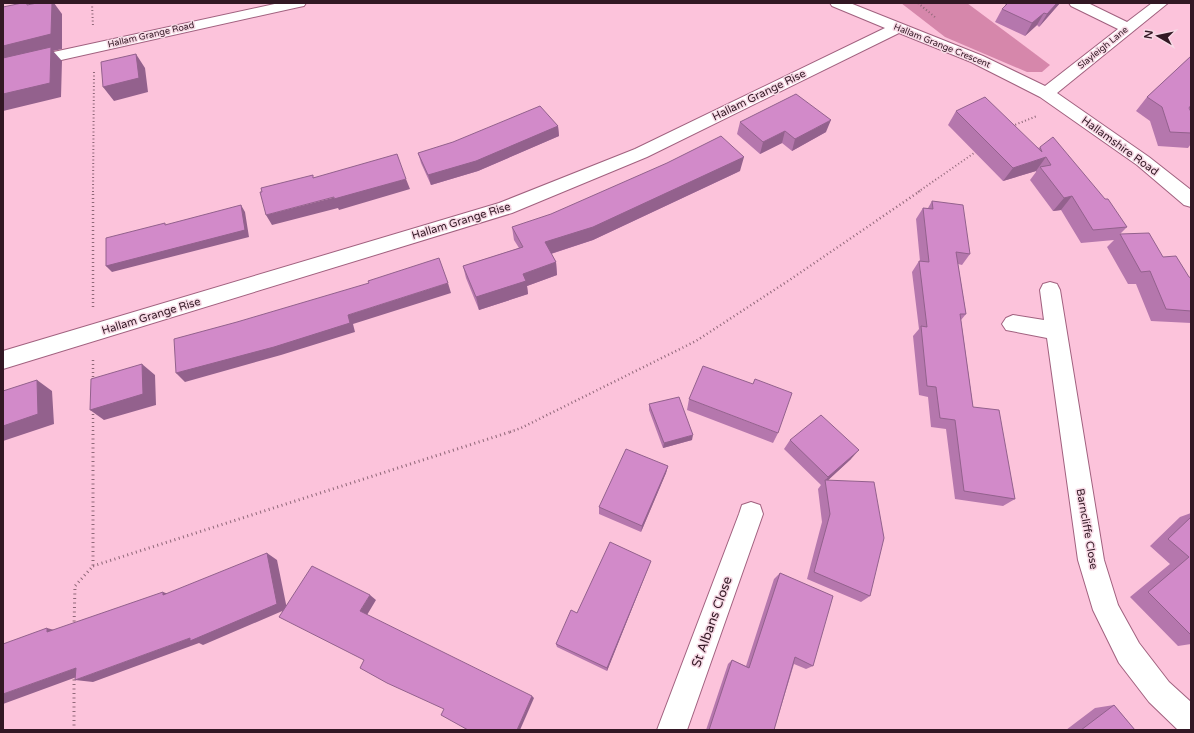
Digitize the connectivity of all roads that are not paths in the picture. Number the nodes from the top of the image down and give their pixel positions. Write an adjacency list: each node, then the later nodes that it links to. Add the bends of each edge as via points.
1 (299, 3): 7 (street, Hallam Grange Road)
2 (837, 3): 5 (street, Hallam Grange Crescent)
3 (1076, 3): 6 (street)
4 (1161, 3): 6 (street, Slayleigh Lane)
5 (897, 28): 8 (street, Hallam Grange Crescent, via 977,59); 13 (street, Hallam Grange Rise, via 641,153 505,208)
6 (1128, 28): 8 (street, Slayleigh Lane)
7 (3, 68)
8 (1046, 93): 9 (street, Hallamshire Road, via 1143,161)
9 (1191, 200)
10 (1050, 290): 12 (street, Barncliffe Close)
11 (1012, 324): 12 (street)
12 (1056, 331): 15 (street, Barncliffe Close, via 1091,560 1106,610 1129,653 1159,692)
13 (3, 360)
14 (752, 514): 16 (street, St Albans Close)
15 (1191, 722)
16 (672, 730)

